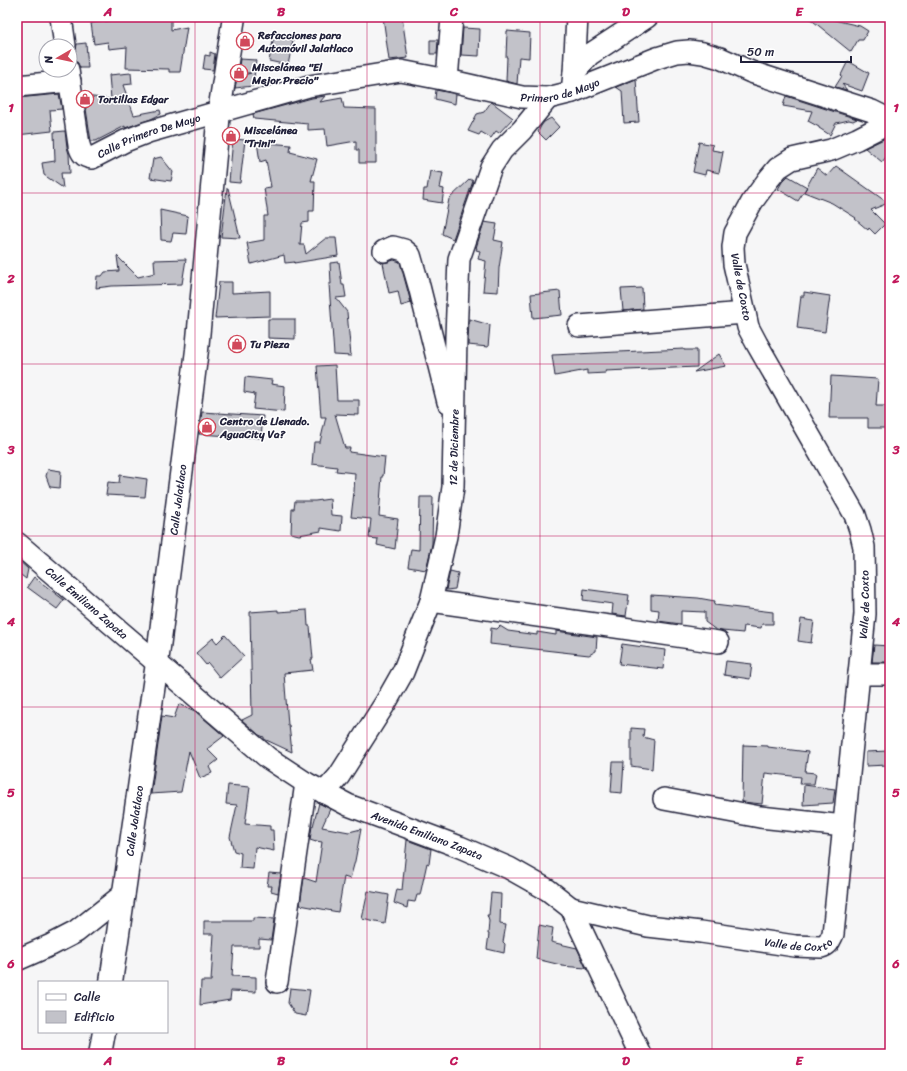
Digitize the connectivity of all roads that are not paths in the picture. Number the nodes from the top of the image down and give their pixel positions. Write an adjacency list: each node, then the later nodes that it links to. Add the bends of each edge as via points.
1 (61, 17): 6 (street)
2 (234, 17): 13 (main road, Calle Jalatlaco)
3 (452, 17): 9 (street)
4 (577, 17): 10 (street)
5 (647, 17): 10 (street, via 589,55)
6 (64, 38)
7 (59, 78): 11 (street)
8 (69, 78): 13 (street, Calle Primero De Mayo, via 79,145 81,152 87,157 97,156 148,132)
9 (446, 80): 12 (street, Primero de Mayo, via 522,97); 13 (street, Primero de Mayo, via 401,72 309,86)
10 (573, 83): 12 (street, Primero de Mayo); 14 (street, Primero de Mayo, via 677,52 689,51 720,58 751,72 872,111)
11 (17, 86)
12 (548, 98): 18 (street, 12 de Diciembre, via 502,150 491,167 459,259)
13 (219, 112): 22 (main road, Calle Jalatlaco, via 197,350)
14 (890, 121): 16 (street, Valle de Coxto, via 831,150 792,159 778,168 768,180 735,233 734,264)
15 (384, 251): 18 (street, via 394,247 410,255)
16 (745, 313): 17 (street); 23 (street, Valle de Coxto, via 748,327 757,344 855,516 860,530 864,547 865,614)
17 (579, 326)
18 (454, 430): 20 (street, 12 de Diciembre, via 453,487 446,536)
19 (17, 543): 22 (street, Calle Emiliano Zapata)
20 (431, 601): 21 (street); 26 (street, 12 de Diciembre, via 403,672 339,776)
21 (718, 642)
22 (157, 663): 25 (street, Avenida Emiliano Zapata, via 268,758); 29 (main road, Calle Jalatlaco)
23 (859, 674): 24 (street); 28 (street, Valle de Coxto)
24 (890, 674)
25 (306, 783): 26 (street, Avenida Emiliano Zapata); 33 (street)
26 (324, 793): 30 (street, Avenida Emiliano Zapata, via 348,805 509,868 548,890)
27 (664, 800): 28 (street, via 760,816)
28 (844, 826): 30 (street, Valle de Coxto, via 834,934 825,946 795,946 648,926)
29 (124, 894): 31 (street, via 76,932); 32 (main road, Calle Jalatlaco)
30 (571, 908): 36 (street, Avenida Emiliano Zapata)
31 (17, 960)
32 (112, 981)
33 (277, 982)
34 (104, 1033): 35 (main road)
35 (100, 1054)
36 (640, 1054)

